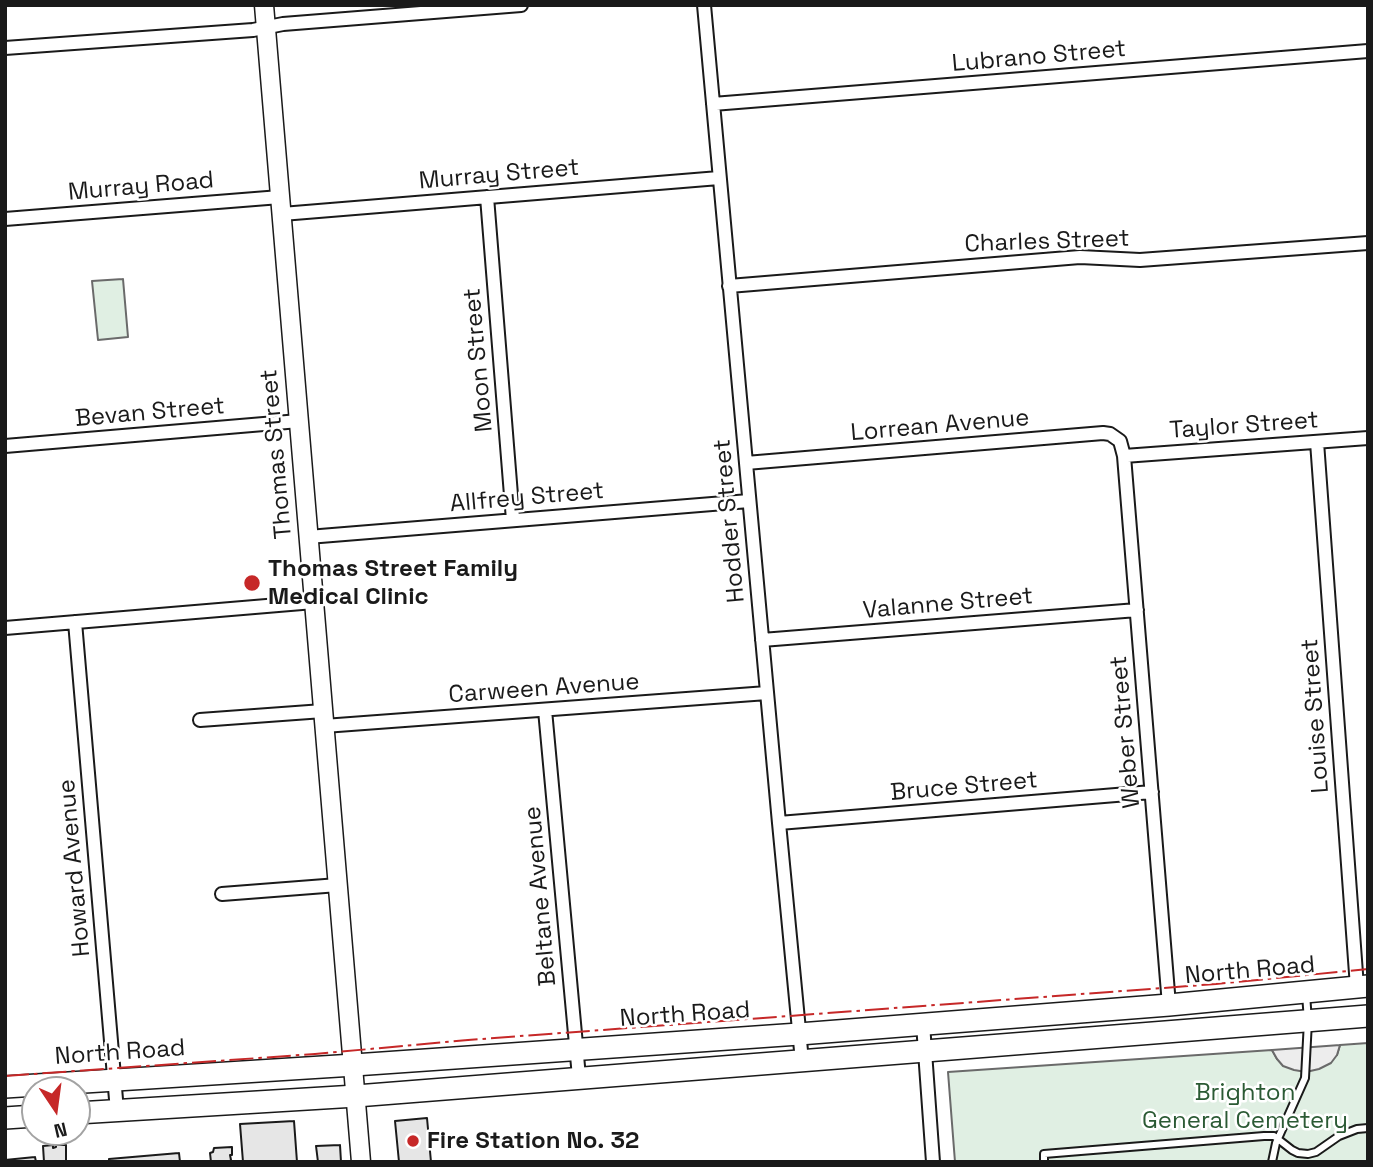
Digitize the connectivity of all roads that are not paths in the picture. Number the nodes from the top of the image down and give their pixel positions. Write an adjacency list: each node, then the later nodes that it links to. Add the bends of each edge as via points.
1 (264, 5): 4 (street, Thomas Street)
2 (521, 5): 4 (street)
3 (704, 5): 7 (street, Hodder Street)
4 (266, 27): 5 (street); 10 (street, Thomas Street)
5 (5, 48)
6 (1368, 51): 7 (street, Lubrano Street)
7 (713, 104): 8 (street, Hodder Street)
8 (719, 178): 9 (street, Murray Street); 13 (street, Hodder Street)
9 (487, 197): 10 (street, Murray Street); 21 (street, Moon Street)
10 (281, 205): 11 (street, Murray Road); 14 (street, Thomas Street)
11 (5, 219)
12 (1368, 243): 13 (street, Charles Street, via 1140,260 1080,257)
13 (729, 286): 19 (street, Hodder Street)
14 (299, 421): 17 (street, Bevan Street); 22 (street, Thomas Street)
15 (1368, 438): 16 (street, Taylor Street)
16 (1317, 442): 18 (street, Taylor Street); 36 (street, Louise Street)
17 (5, 446)
18 (1124, 456): 19 (street, Lorrean Avenue, via 1120,441 1103,433); 24 (street, Weber Street)
19 (746, 463): 20 (street, Hodder Street)
20 (749, 501): 21 (street, Allfrey Street); 27 (street, Hodder Street)
21 (513, 520): 22 (street, Allfrey Street)
22 (308, 537): 23 (street, Thomas Street)
23 (314, 602): 25 (street); 30 (street, Thomas Street)
24 (1137, 610): 27 (street, Valanne Street); 32 (street, Weber Street)
25 (75, 622): 26 (street); 49 (street, Howard Avenue)
26 (5, 628)
27 (762, 640): 28 (street, Hodder Street)
28 (767, 693): 29 (street, Carween Avenue); 33 (street, Hodder Street)
29 (545, 710): 30 (street, Carween Avenue); 43 (street, Beltane Avenue)
30 (323, 718): 31 (street, Carween Avenue); 34 (street, Thomas Street)
31 (200, 720)
32 (1152, 793): 33 (street, Bruce Street); 38 (street, Weber Street)
33 (779, 823): 42 (street, Hodder Street)
34 (338, 885): 35 (street); 47 (street, Thomas Street)
35 (222, 894)
36 (1362, 987): 37 (highway, North Road)
37 (1306, 993): 38 (highway, North Road); 40 (lane)
38 (1169, 1005): 41 (highway, North Road)
39 (1368, 1016): 40 (highway)
40 (1308, 1021): 44 (highway); 56 (lane, via 1305,1078)
41 (923, 1024): 42 (highway, North Road); 44 (street)
42 (799, 1034): 43 (highway, North Road); 46 (street, Hodder Street)
43 (576, 1049): 45 (highway, North Road); 48 (street, Beltane Avenue)
44 (925, 1051): 46 (highway); 58 (street)
45 (474, 1057): 47 (highway, North Road); 50 (highway)
46 (802, 1060): 48 (highway)
47 (354, 1065): 49 (highway, North Road); 52 (street, Thomas Street)
48 (579, 1077): 50 (highway)
49 (114, 1080): 51 (highway, North Road); 53 (street, Howard Avenue)
50 (475, 1086): 52 (highway)
51 (5, 1087)
52 (356, 1096): 53 (highway); 57 (street, Thomas Street)
53 (117, 1111): 54 (highway)
54 (91, 1112)
55 (1368, 1128): 56 (lane, via 1339,1136 1308,1154 1292,1150)
56 (1278, 1139): 59 (lane, via 1264,1136 1044,1154); 60 (lane)
57 (361, 1162)
58 (933, 1162)
59 (1044, 1162)
60 (1272, 1162)

